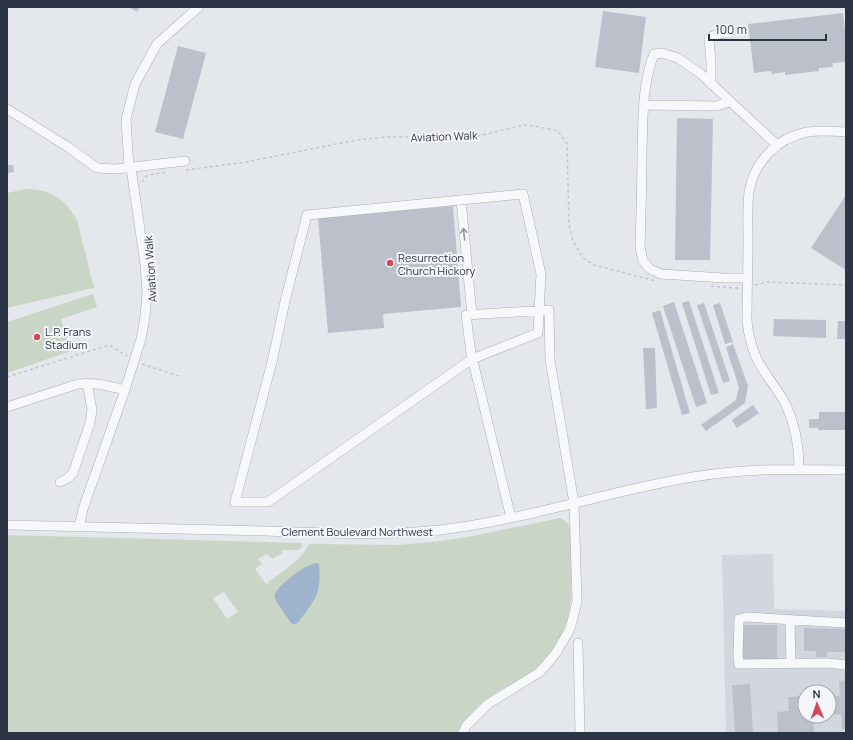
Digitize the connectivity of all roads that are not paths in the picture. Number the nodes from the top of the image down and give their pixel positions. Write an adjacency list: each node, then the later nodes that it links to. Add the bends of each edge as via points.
1 (199, 7): 10 (street, via 157,44 135,84 126,119)
2 (729, 33): 3 (street, via 715,34 709,39)
3 (711, 84): 4 (street); 5 (street, via 678,58 662,53 654,54 648,71)
4 (730, 102): 5 (street, via 716,106); 8 (street)
5 (644, 105): 12 (street, via 640,247 643,261 650,269 661,274 724,278)
6 (7, 108): 10 (street, via 97,168)
7 (846, 132): 8 (street, via 807,132)
8 (778, 145): 12 (street, via 762,161 750,192)
9 (185, 166): 10 (street)
10 (130, 168): 17 (street, via 145,264 147,294 141,339)
11 (461, 200): 13 (street, via 522,194 541,274); 14 (street, one-way to 11); 15 (street, via 307,215 272,362 234,502 268,502)
12 (747, 283): 19 (street, via 747,320 752,346 757,359 785,403 795,429)
13 (539, 310): 14 (street); 15 (street, via 538,333); 22 (street, via 549,310 550,360)
14 (472, 314): 15 (street, via 466,315)
15 (472, 359): 23 (street)
16 (87, 383): 17 (street); 18 (street); 21 (street, via 92,410 90,423 73,473)
17 (125, 390): 25 (street)
18 (7, 408)
19 (800, 469): 20 (street, Clement Boulevard Northwest); 22 (street, Clement Boulevard Northwest, via 693,477)
20 (846, 470)
21 (60, 482)
22 (574, 503): 23 (street, Clement Boulevard Northwest); 31 (street, via 577,602 570,629 556,653 540,672 488,704 466,726)
23 (510, 518): 25 (street, Clement Boulevard Northwest, via 404,533)
24 (7, 525): 25 (street, Clement Boulevard Northwest)
25 (79, 527)
26 (790, 620): 27 (street); 29 (street); 29 (street, via 747,617 739,619 738,656 739,664)
27 (846, 623)
28 (578, 643): 32 (street)
29 (791, 663): 30 (street)
30 (846, 665)
31 (463, 733)
32 (580, 733)

